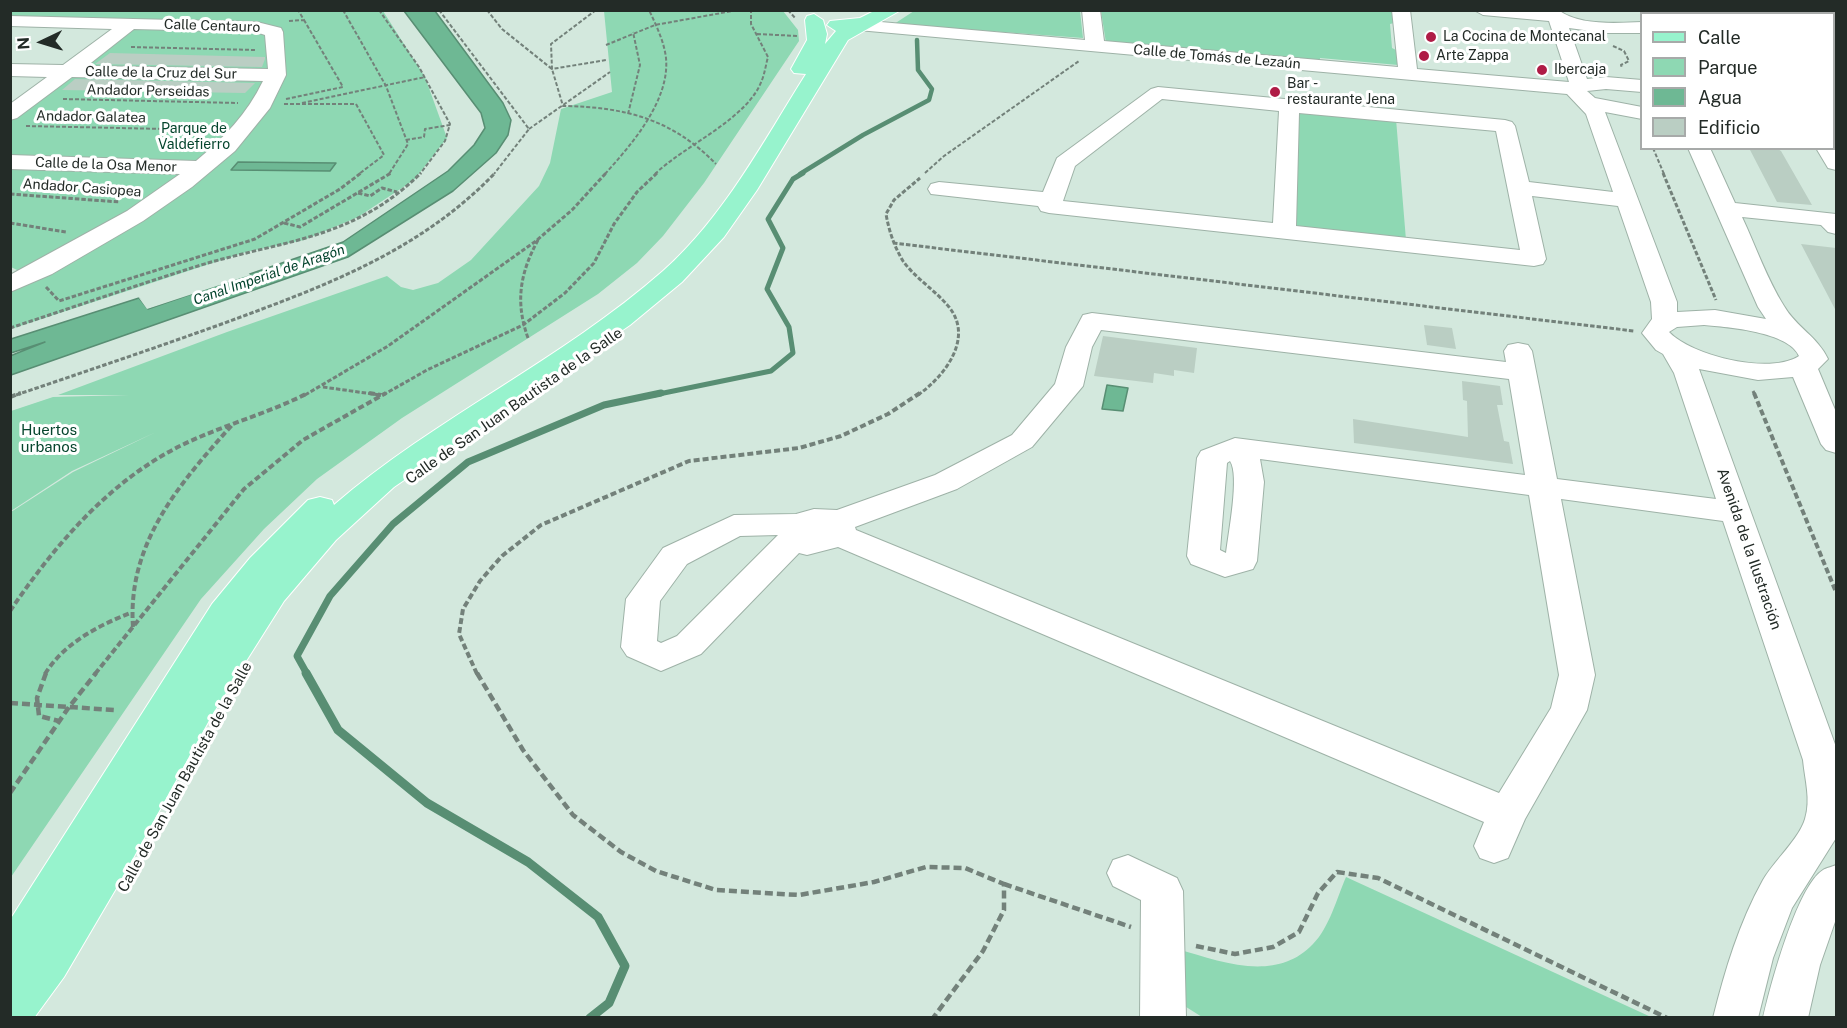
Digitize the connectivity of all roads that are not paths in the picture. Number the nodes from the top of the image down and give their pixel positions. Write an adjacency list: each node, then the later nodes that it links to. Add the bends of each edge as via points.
1 (892, 10): 13 (main road, Calle de San Juan Bautista de la Salle)
2 (1091, 10): 15 (street)
3 (1401, 10): 18 (street)
4 (1483, 10): 8 (street)
5 (1805, 10): 6 (street)
6 (1826, 12)
7 (809, 15): 13 (main road, Calle de San Juan Bautista de la Salle, via 835,25); 52 (main road, Calle de San Juan Bautista de la Salle, via 818,35 811,53 717,199 674,253 646,280 600,314 422,428 362,472 276,550 243,588 156,721 61,883)
8 (1551, 15): 9 (street, via 1598,27); 21 (street, Avenida de la Ilustración)
9 (1638, 15)
10 (10, 21): 11 (street, Calle Centauro)
11 (37, 21): 12 (street, Calle Centauro); 14 (street)
12 (130, 24): 17 (street); 19 (street, Calle Centauro, via 264,28 274,32 279,50)
13 (858, 25): 15 (street, Calle de Tomás de Lezaún); 53 (main road, Calle de San Juan Bautista de la Salle, via 833,47 715,232 673,276 620,319 383,480 324,532 272,592 198,705 59,943)
14 (10, 40)
15 (1095, 46): 18 (street, Calle de Tomás de Lezaún)
16 (10, 70): 17 (street, Calle de la Cruz del Sur)
17 (68, 71): 19 (street, Calle de la Cruz del Sur); 24 (street, via 32,98)
18 (1408, 73): 21 (street, Calle de Tomás de Lezaún)
19 (276, 75): 29 (street, via 264,104 243,131)
20 (1640, 86): 21 (street, via 1611,83)
21 (1581, 93): 23 (street); 33 (street, Avenida de la Ilustración, via 1596,114)
22 (1289, 106): 30 (street, via 1504,122); 32 (street, via 1158,93 1065,163); 36 (street)
23 (1640, 113)
24 (16, 120)
25 (1700, 150): 34 (street)
26 (1827, 150): 28 (street)
27 (10, 162): 29 (street, Calle de la Osa Menor)
28 (1836, 163)
29 (201, 168): 37 (street, via 101,237)
30 (1519, 188): 33 (street); 36 (street, via 1534,259)
31 (939, 189): 32 (street)
32 (1049, 200): 36 (street, via 1049,206)
33 (1627, 200): 38 (street, Avenida de la Ilustración, via 1664,302)
34 (1727, 209): 35 (street); 39 (street, via 1771,307)
35 (1834, 215)
36 (1284, 232)
37 (10, 285)
38 (1665, 335): 39 (street, via 1696,317 1724,318); 40 (street, via 1702,361 1744,370); 44 (street, Avenida de la Ilustración, via 1688,373)
39 (1792, 336): 40 (street, via 1812,352 1814,359)
40 (1803, 367): 41 (street)
41 (1836, 444)
42 (1235, 447): 43 (street)
43 (1544, 486): 44 (street); 45 (street, via 1520,362 1092,321 1079,346 1069,386 1022,441 946,482); 48 (street, via 1577,675 1569,710)
44 (1736, 512): 47 (street, Avenida de la Ilustración)
45 (839, 528): 46 (street, via 814,519); 48 (street)
46 (796, 531): 46 (street, via 734,526 675,556 643,599 639,646 661,658 689,645)
47 (1828, 753): 55 (street, Avenida de la Ilustración, via 1830,804 1825,822 1775,898 1750,960)
48 (1507, 814): 49 (street)
49 (1494, 846)
50 (1128, 873): 54 (street, via 1162,891)
51 (1836, 883): 56 (street, via 1800,957)
52 (10, 958)
53 (10, 1011)
54 (1163, 1017)
55 (1735, 1017)
56 (1785, 1017)

